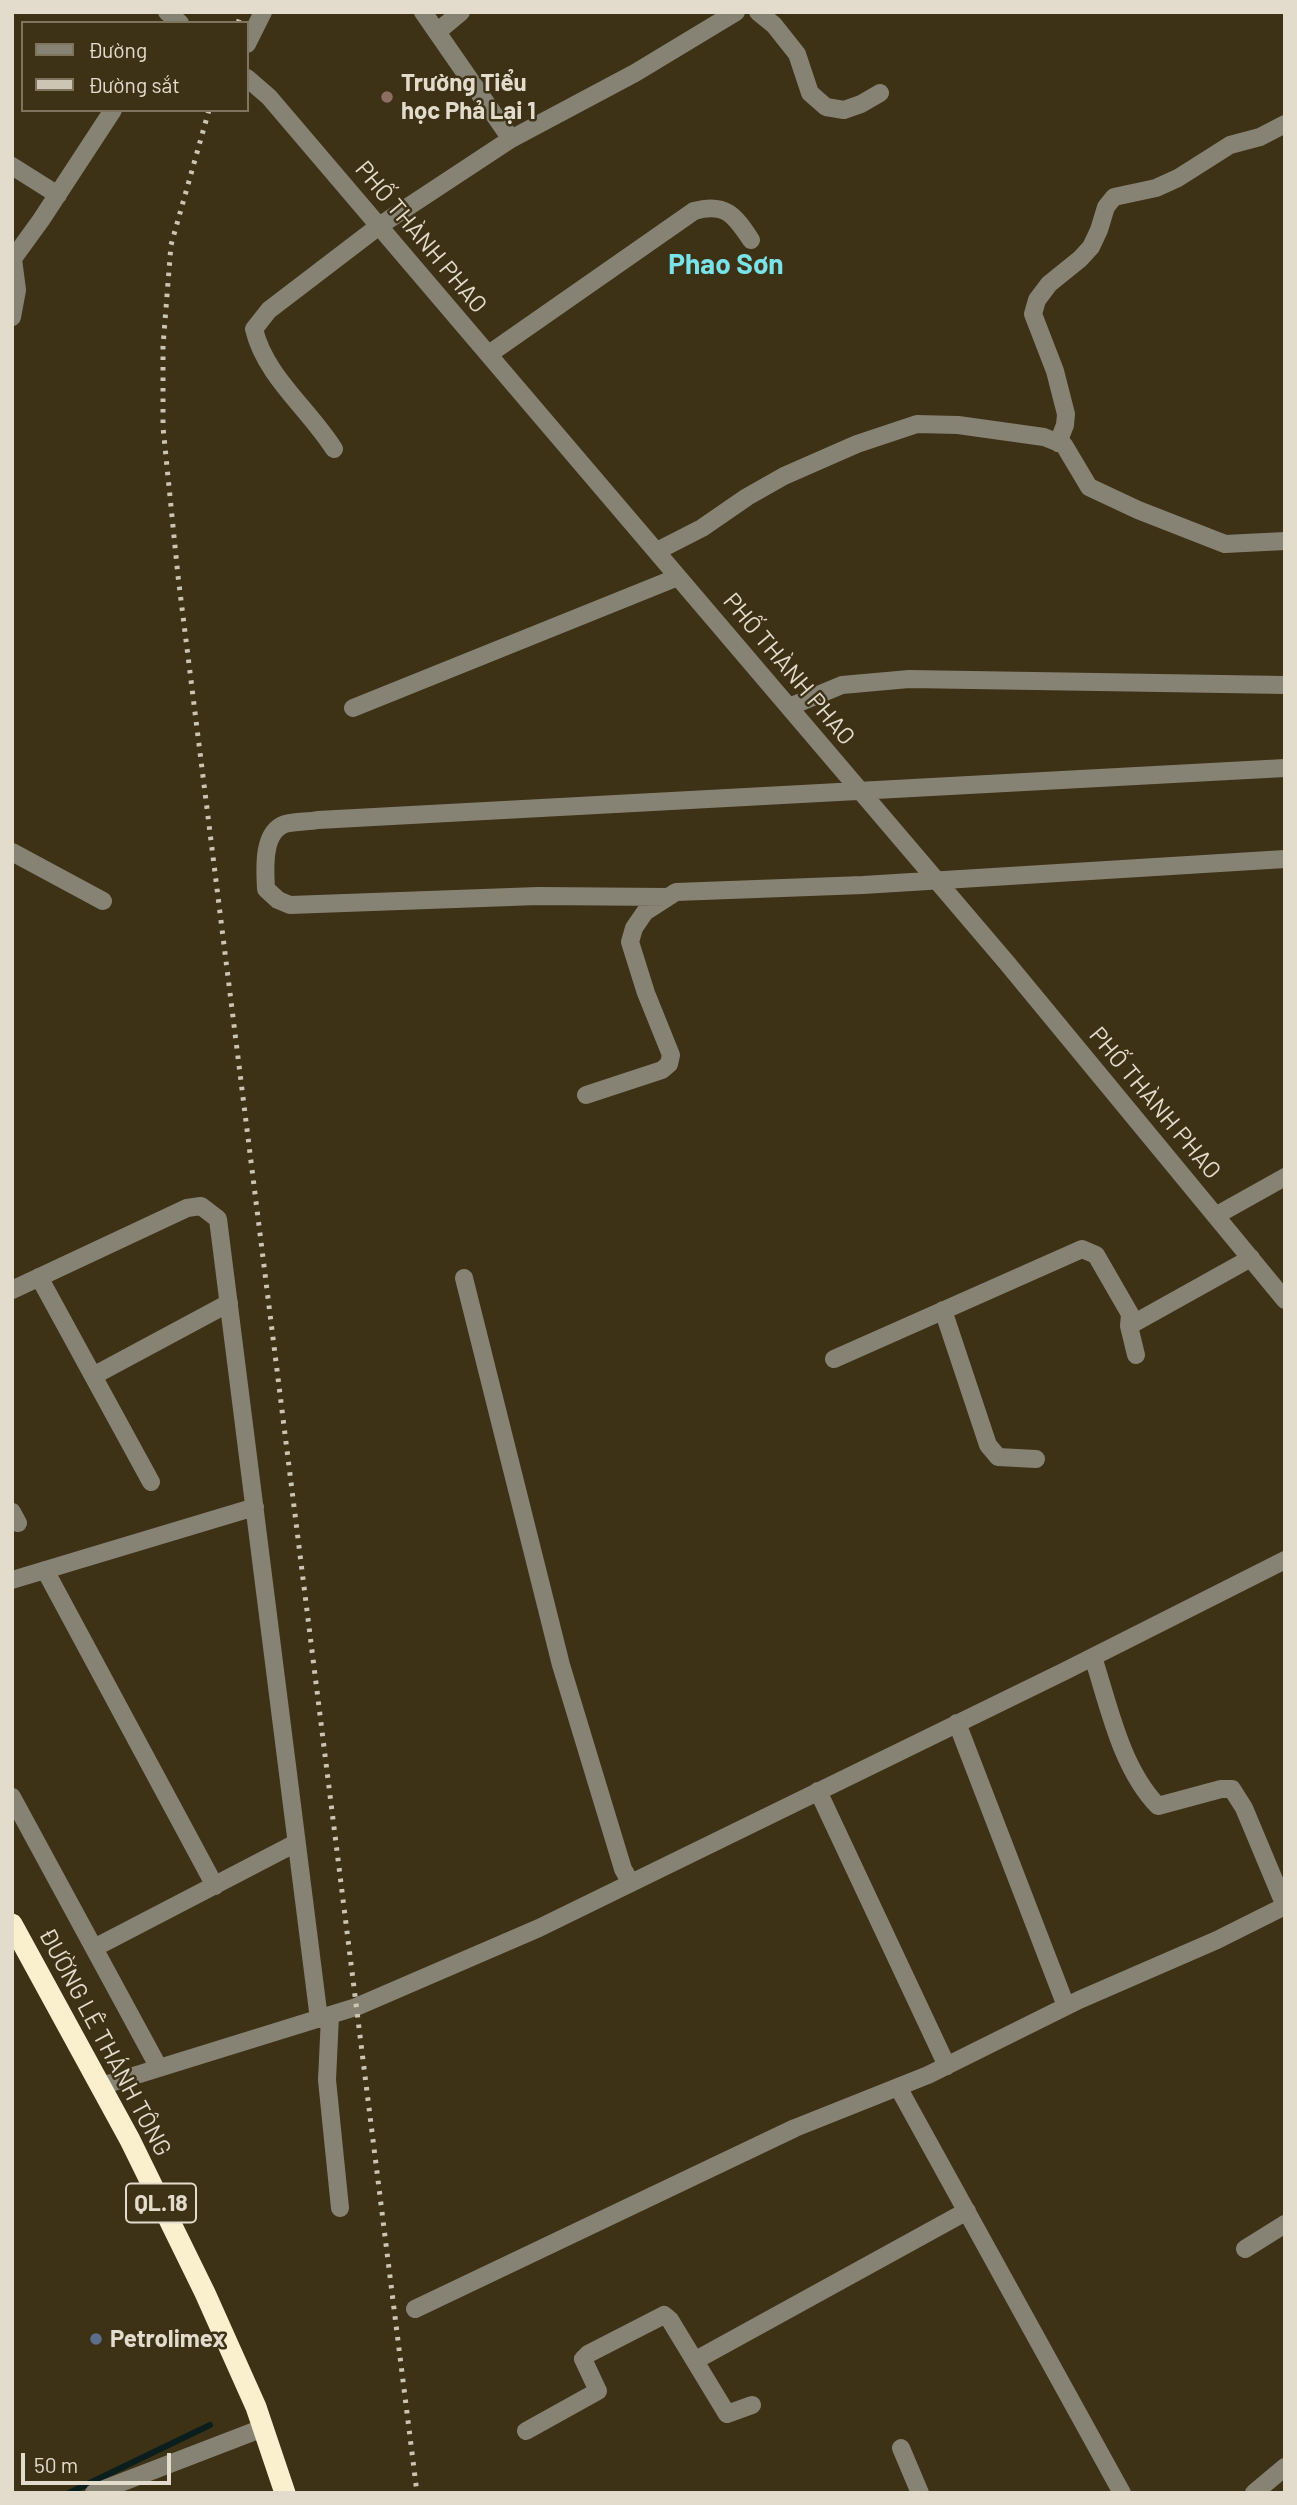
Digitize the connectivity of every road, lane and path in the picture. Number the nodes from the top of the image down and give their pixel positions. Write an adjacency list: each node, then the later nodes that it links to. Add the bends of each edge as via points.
1 (263, 12): 7 (street)
2 (423, 12): 6 (street)
3 (461, 12): 6 (street)
4 (736, 12): 12 (street)
5 (758, 12): 9 (street, via 797,54 810,93 826,107 844,110)
6 (437, 32): 12 (street)
7 (248, 42)
8 (248, 79): 15 (street, PHỐ THÀNH PHAO, via 269,97)
9 (880, 93)
10 (112, 112): 14 (street)
11 (1285, 124): 20 (street, via 1261,137 1230,145 1156,188 1114,197 1105,207 1091,247 1037,300 1033,314 1066,414)
12 (511, 139): 15 (street)
13 (12, 166): 14 (street)
14 (58, 195): 17 (street)
15 (379, 226): 19 (street, PHỐ THÀNH PHAO); 21 (street, via 268,310 254,329 258,346 287,390)
16 (751, 240): 19 (street, via 724,209 694,211)
17 (13, 259): 18 (street, via 17,290)
18 (12, 317)
19 (489, 355): 23 (street, PHỐ THÀNH PHAO)
20 (1058, 443): 22 (street, via 1064,445 1089,487 1138,510 1225,544); 23 (street, via 958,425 917,424 784,476)
21 (334, 449)
22 (1285, 541)
23 (657, 551): 24 (street, PHỐ THÀNH PHAO)
24 (678, 577): 26 (street, PHỐ THÀNH PHAO); 27 (street)
25 (1285, 685): 26 (street, via 909,679 842,685)
26 (789, 707): 29 (street, PHỐ THÀNH PHAO)
27 (353, 708)
28 (1285, 768): 29 (street)
29 (866, 797): 32 (street, PHỐ THÀNH PHAO); 33 (street, via 318,820 285,824 274,831 267,850 266,889 290,905 538,896)
30 (12, 852): 34 (street)
31 (1285, 859): 32 (street)
32 (933, 875): 33 (street, via 698,890); 37 (street, PHỐ THÀNH PHAO)
33 (668, 897): 35 (street, via 645,912 630,942 671,1055 669,1064)
34 (103, 901)
35 (586, 1096)
36 (1285, 1177): 37 (street)
37 (1217, 1215): 38 (street, PHỐ THÀNH PHAO)
38 (1251, 1258): 42 (street, PHỐ THÀNH PHAO); 45 (street)
39 (39, 1278): 41 (street); 43 (street, via 187,1208 201,1206 218,1219); 48 (street)
40 (464, 1278): 60 (street, via 561,1665)
41 (12, 1290)
42 (1285, 1300)
43 (229, 1303): 48 (street); 51 (street)
44 (943, 1310): 45 (street, via 1082,1249 1096,1255 1129,1314); 47 (street); 49 (street, via 988,1445 998,1457)
45 (1129, 1326): 46 (street)
46 (1136, 1355)
47 (834, 1359)
48 (93, 1376): 50 (street)
49 (1037, 1459)
50 (151, 1482)
51 (255, 1507): 53 (street); 59 (street)
52 (1285, 1560): 55 (street)
53 (45, 1570): 54 (street); 61 (street)
54 (12, 1580)
55 (1093, 1657): 56 (street); 64 (street, via 1131,1771 1146,1794 1158,1806 1232,1789 1285,1906)
56 (957, 1724): 57 (street); 64 (street)
57 (818, 1791): 60 (street); 66 (street)
58 (12, 1797): 63 (street)
59 (296, 1843): 61 (street); 65 (street)
60 (631, 1883): 65 (street, via 539,1928)
61 (215, 1885): 63 (street)
62 (12, 1924): 68 (highway, ĐƯỜNG LÊ THÁNH TÔNG / QL.18)
63 (94, 1948): 67 (street)
64 (1066, 2006): 66 (street)
65 (324, 2018): 67 (street); 70 (street)
66 (947, 2066): 69 (street)
67 (159, 2068): 68 (street)
68 (101, 2086): 77 (highway, ĐƯỜNG LÊ THÁNH TÔNG / QL.18, via 205,2293)
69 (898, 2087): 71 (street); 74 (street, via 795,2128)
70 (340, 2208)
71 (967, 2211): 75 (street); 84 (street)
72 (1285, 2224): 73 (street)
73 (1245, 2249)
74 (415, 2309)
75 (696, 2360): 76 (street, via 727,2414); 78 (street, via 664,2315 588,2354 583,2359 598,2391)
76 (752, 2405)
77 (263, 2428): 81 (street); 82 (highway, ĐƯỜNG LÊ THÁNH TÔNG / QL.18)
78 (526, 2431)
79 (901, 2448): 83 (street)
80 (1285, 2467): 85 (street)
81 (94, 2493)
82 (285, 2493)
83 (920, 2493)
84 (1122, 2493)
85 (1254, 2493)

